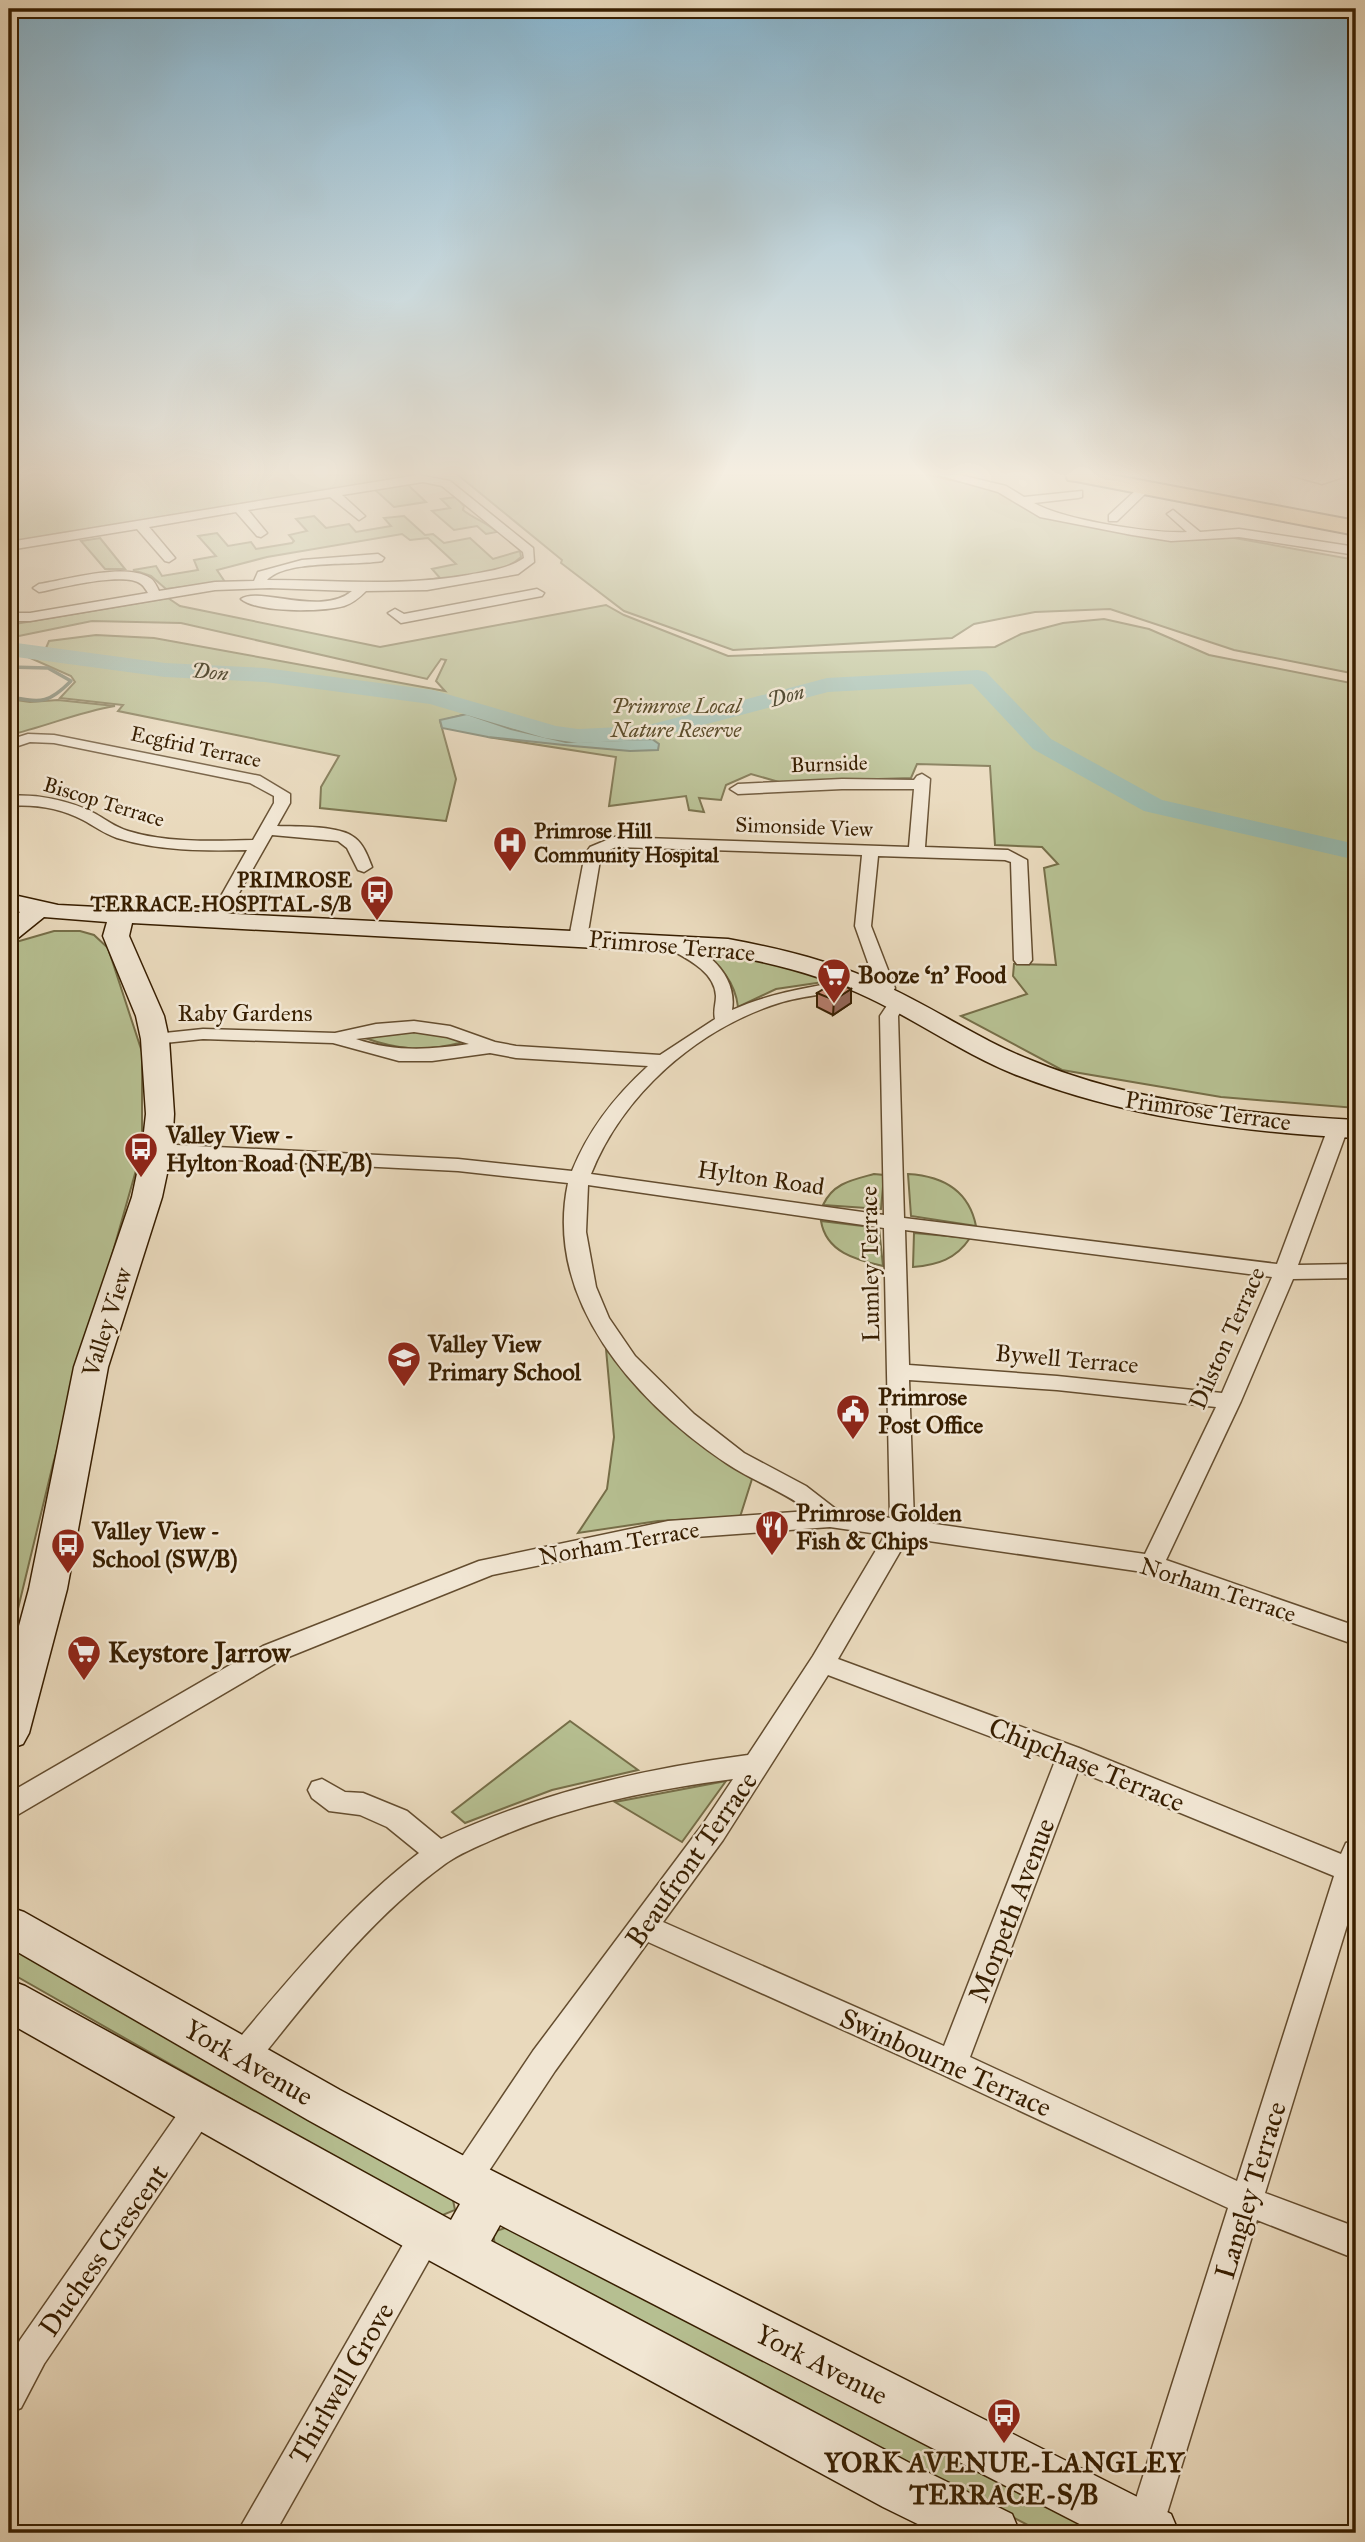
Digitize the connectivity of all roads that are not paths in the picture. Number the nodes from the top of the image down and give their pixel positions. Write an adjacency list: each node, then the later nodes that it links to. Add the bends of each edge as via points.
1 (170, 594): 5 (street)
2 (359, 594): 7 (street, via 304,608 247,596)
3 (465, 594): 6 (street)
4 (534, 594): 6 (street)
5 (156, 596): 9 (street, via 49,615)
6 (477, 604): 8 (street, via 401,619)
7 (234, 608)
8 (395, 613)
9 (9, 617)
10 (9, 745): 13 (street, Ecgfrid Terrace, via 27,738 59,740 262,781 284,797)
11 (738, 789): 16 (street, Burnside, via 921,782)
12 (13, 798): 14 (street, Biscop Terrace, via 62,807 122,834 150,841)
13 (268, 830): 14 (street); 17 (street, via 347,838 354,843)
14 (258, 845): 21 (street)
15 (870, 851): 16 (street, Simonside View); 23 (street, Simonside View, via 607,844 593,854); 27 (street, Lumley Terrace, via 863,926)
16 (918, 852): 25 (street, Simonside View, via 1018,858)
17 (364, 867)
18 (9, 902): 19 (street, Primrose Terrace)
19 (38, 910): 20 (street, Primrose Terrace); 22 (street)
20 (121, 915): 21 (street, Primrose Terrace); 30 (street, Valley View, via 116,936)
21 (212, 919): 23 (street, Primrose Terrace)
22 (9, 933)
23 (578, 938): 24 (street, Primrose Terrace)
24 (670, 942): 26 (street, Primrose Terrace, via 754,951); 28 (street, via 718,976 724,985)
25 (1023, 960)
26 (858, 982): 27 (street, Primrose Terrace); 28 (street, via 790,994)
27 (890, 998): 33 (street, Primrose Terrace, via 999,1056 1080,1088 1158,1106); 36 (street, Lumley Terrace)
28 (725, 1020): 32 (street)
29 (335, 1038): 30 (street, Raby Gardens, via 203,1034); 31 (street, Raby Gardens, via 399,1055); 31 (street, Raby Gardens, via 409,1025 450,1030)
30 (155, 1039): 34 (street, Valley View, via 160,1114)
31 (490, 1047): 32 (street, Raby Gardens)
32 (664, 1061): 35 (street, via 602,1128)
33 (1347, 1128): 38 (street, Dilston Terrace)
34 (157, 1150): 35 (street, Hylton Road, via 458,1166); 46 (street, Valley View, via 147,1197 91,1367 48,1589)
35 (579, 1178): 36 (street, Hylton Road); 41 (street, via 575,1215 583,1284 609,1339 640,1375 714,1441 755,1471 803,1495)
36 (895, 1223): 38 (street, Hylton Road); 39 (street, Lumley Terrace)
37 (1356, 1271): 38 (street, Hylton Road)
38 (1285, 1272): 40 (street, Dilston Terrace)
39 (899, 1372): 40 (street, Bywell Terrace); 42 (street, Lumley Terrace)
40 (1230, 1401): 43 (street, Dilston Terrace)
41 (830, 1518): 42 (street, Norham Terrace); 50 (street, Norham Terrace, via 668,1530 488,1567 272,1653)
42 (902, 1527): 43 (street, Norham Terrace); 45 (street, Beaufront Terrace)
43 (1152, 1564): 44 (street, Norham Terrace)
44 (1356, 1636)
45 (822, 1663): 47 (street, Chipchase Terrace); 48 (street, Beaufront Terrace)
46 (9, 1732)
47 (1070, 1756): 52 (street, Chipchase Terrace); 57 (street, Morpeth Avenue)
48 (757, 1765): 51 (street, via 555,1805 492,1827); 54 (street, Beaufront Terrace)
49 (322, 1790): 51 (street, via 339,1803 363,1804 397,1819)
50 (9, 1806)
51 (439, 1853): 56 (street, via 364,1919)
52 (1354, 1864): 60 (street, Langley Terrace)
53 (9, 1925): 56 (street, York Avenue)
54 (644, 1927): 57 (street, Swinbourne Terrace); 59 (street, Beaufront Terrace, via 544,2061)
55 (9, 2000): 58 (street)
56 (242, 2058): 59 (street, York Avenue)
57 (952, 2064): 60 (street, Swinbourne Terrace)
58 (201, 2106): 61 (street); 63 (street, Duchess Crescent, via 32,2352)
59 (478, 2188): 61 (street); 64 (street, York Avenue)
60 (1247, 2201): 62 (street, Swinbourne Terrace); 64 (street, Langley Terrace)
61 (443, 2241): 65 (street, Thirlwell Grove); 66 (street)
62 (1356, 2243)
63 (9, 2396)
64 (1147, 2532)
65 (255, 2533)
66 (993, 2533)

